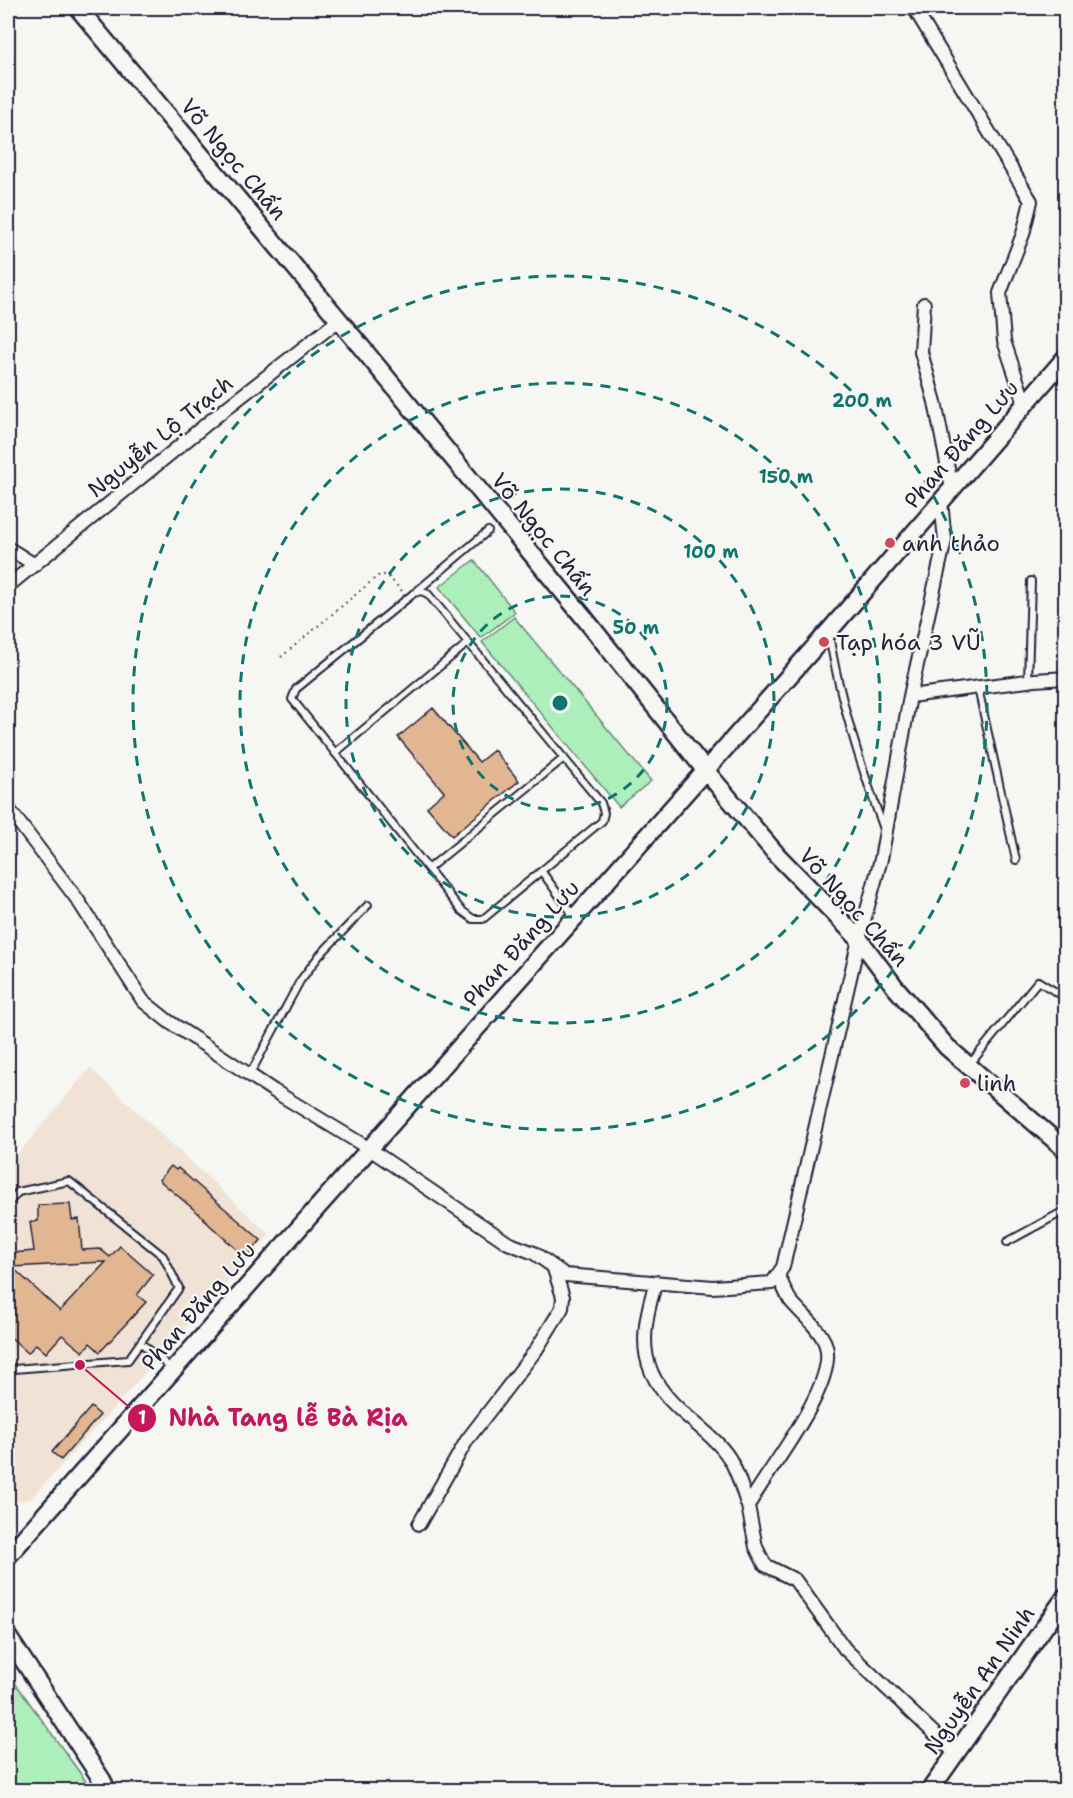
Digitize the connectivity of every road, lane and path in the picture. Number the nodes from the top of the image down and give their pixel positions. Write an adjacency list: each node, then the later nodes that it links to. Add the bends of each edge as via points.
1 (78, 8): 4 (street, Võ Ngọc Chấn)
2 (914, 8): 6 (street, via 1031,201 1000,293 1004,341)
3 (924, 303): 7 (street, via 921,352)
4 (339, 320): 11 (street, Nguyễn Lộ Trạch); 25 (street, Võ Ngọc Chấn)
5 (1065, 357): 6 (street, Phan Đăng Lưu)
6 (1025, 404): 7 (street, Phan Đăng Lưu)
7 (952, 489): 8 (street, Phan Đăng Lưu)
8 (941, 502): 16 (street, Phan Đăng Lưu); 22 (street, via 945,540)
9 (488, 531): 14 (lane)
10 (8, 548): 11 (street)
11 (35, 565): 13 (street, Nguyễn Lộ Trạch)
12 (1031, 581): 20 (lane)
13 (8, 586)
14 (414, 593): 15 (lane); 17 (lane, via 428,594)
15 (408, 598): 18 (path, via 387,575 379,575); 23 (lane, via 296,689 292,699)
16 (829, 630): 25 (street, Phan Đăng Lưu); 27 (lane, via 834,666 860,765)
17 (468, 643): 23 (lane); 24 (lane)
18 (281, 657)
19 (1065, 678): 20 (street)
20 (1028, 681): 21 (street)
21 (978, 688): 22 (street); 28 (lane)
22 (910, 696): 27 (street)
23 (336, 753): 29 (lane)
24 (564, 758): 29 (lane); 30 (lane, via 601,803 604,813 602,821)
25 (705, 770): 32 (street, Phan Đăng Lưu); 33 (street, Võ Ngọc Chấn, via 777,855)
26 (8, 807): 36 (street, via 77,899 143,1001)
27 (886, 832): 33 (street)
28 (1016, 860)
29 (428, 869): 30 (lane, via 473,919 483,919)
30 (542, 872): 32 (lane)
31 (368, 905): 36 (lane, via 300,981)
32 (574, 917): 37 (street, Phan Đăng Lưu)
33 (859, 939): 35 (street, Võ Ngọc Chấn, via 933,1032); 43 (street, via 783,1268)
34 (1065, 998): 35 (lane, via 1038,981)
35 (968, 1066): 38 (street, Võ Ngọc Chấn)
36 (249, 1075): 37 (street)
37 (368, 1148): 42 (street, via 508,1243 534,1253); 47 (street, Phan Đăng Lưu)
38 (1065, 1150)
39 (8, 1204): 45 (lane, via 18,1192 69,1180 163,1256 179,1288)
40 (1065, 1210): 41 (lane)
41 (1007, 1242)
42 (554, 1269): 44 (street, via 565,1275); 49 (street, via 563,1297 562,1308 536,1350 467,1440)
43 (778, 1275): 44 (street, via 772,1283 713,1287); 48 (street, via 789,1298 825,1343 828,1357 808,1412)
44 (656, 1282): 48 (street, via 644,1325 650,1371 675,1407 702,1429 732,1463)
45 (141, 1343): 46 (lane, via 128,1360 14,1369); 47 (lane)
46 (8, 1366)
47 (172, 1370): 50 (street, Phan Đăng Lưu)
48 (748, 1506): 53 (street, via 756,1547 765,1564 795,1580 845,1649)
49 (419, 1524)
50 (8, 1556)
51 (1065, 1596): 53 (street, Nguyễn An Ninh)
52 (8, 1637): 54 (street)
53 (956, 1754): 55 (street, Nguyễn An Ninh)
54 (107, 1791)
55 (930, 1791)

